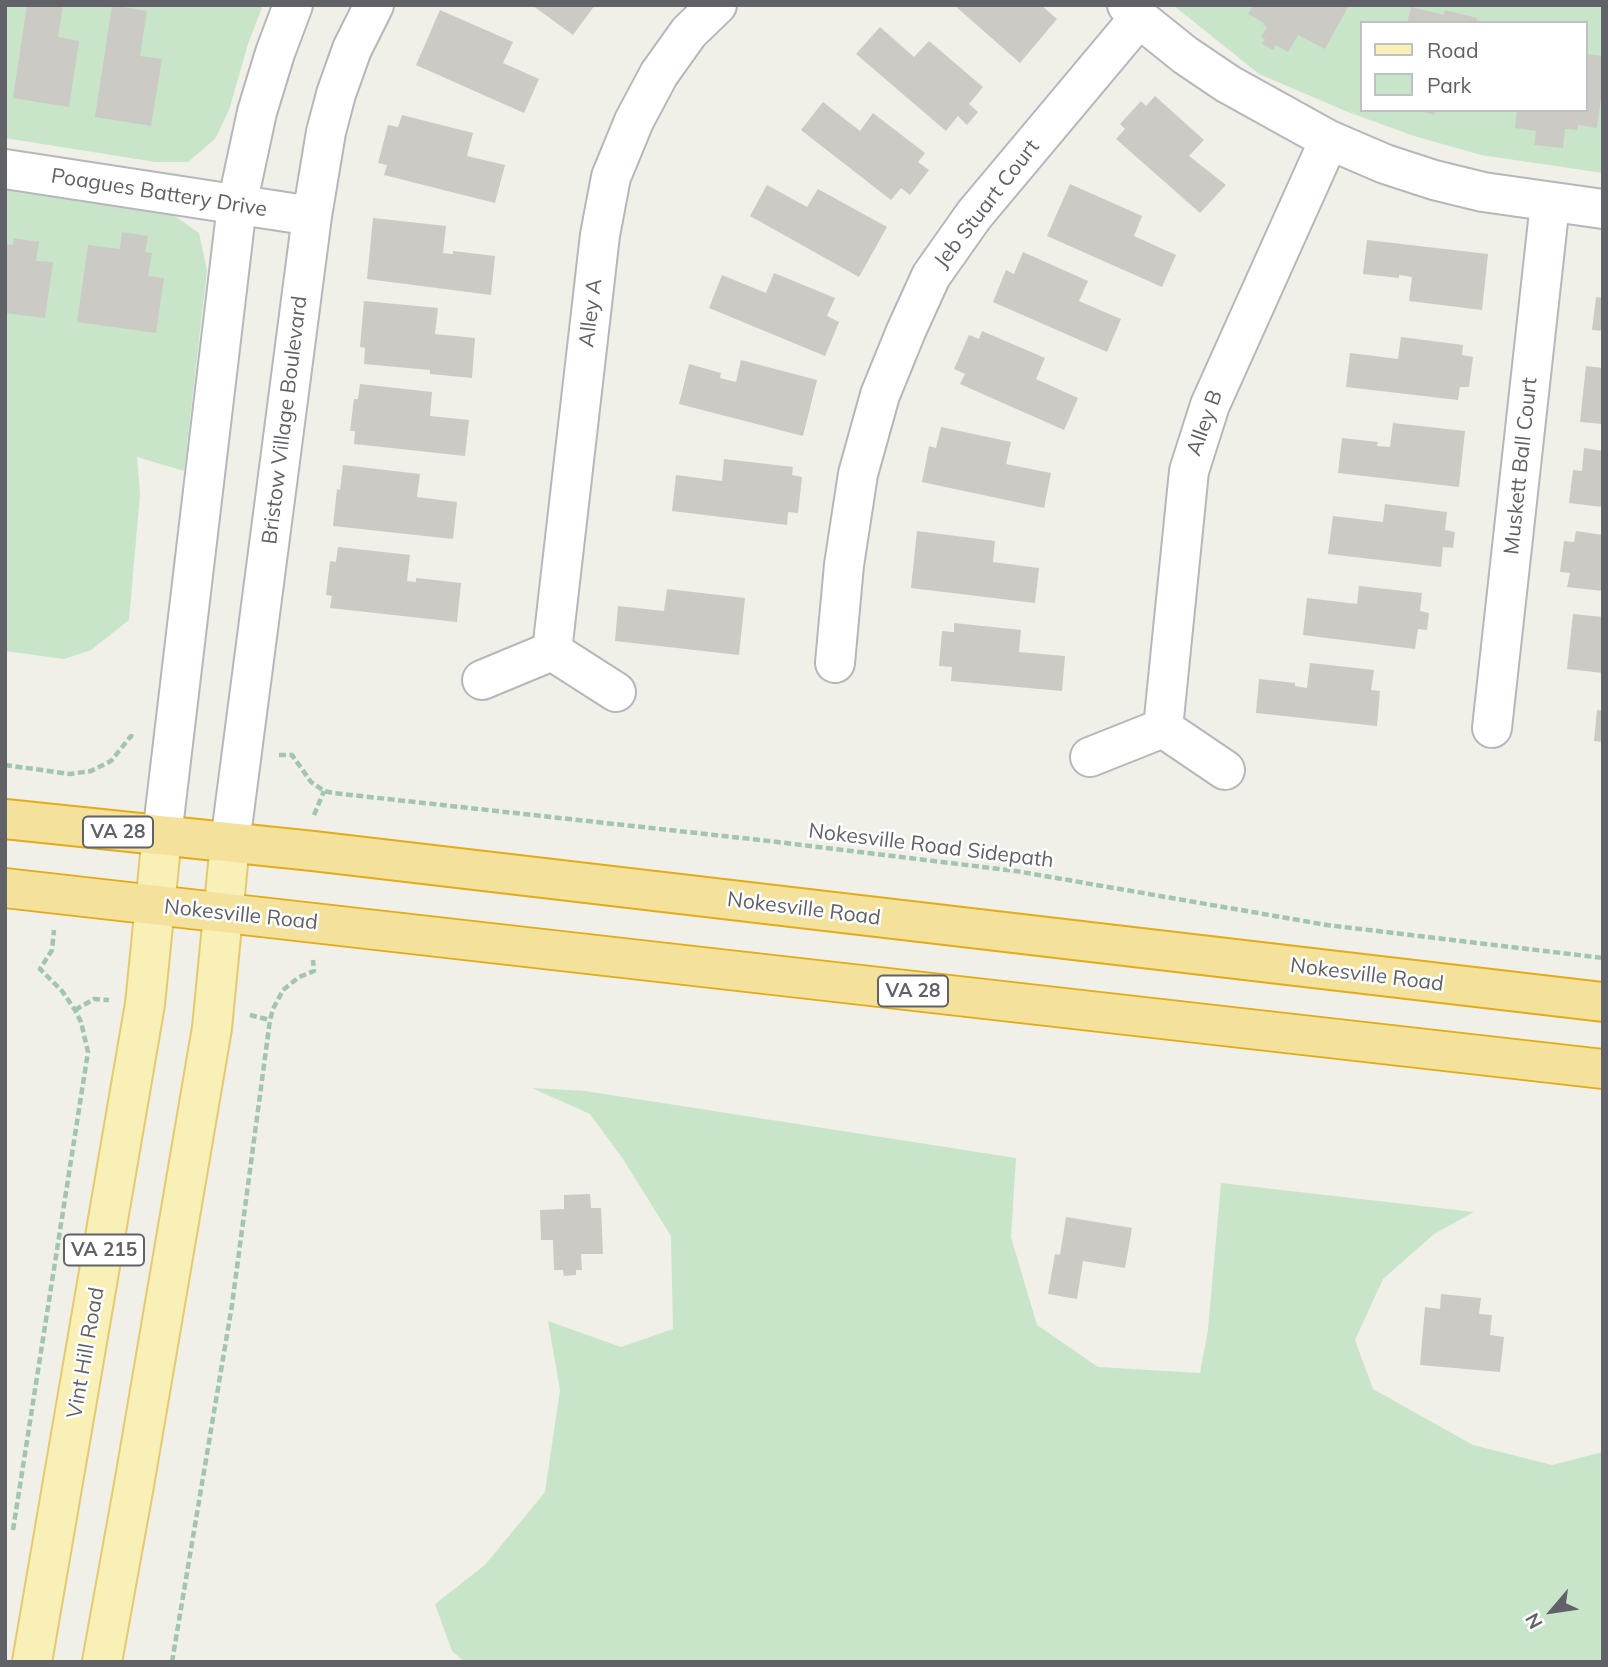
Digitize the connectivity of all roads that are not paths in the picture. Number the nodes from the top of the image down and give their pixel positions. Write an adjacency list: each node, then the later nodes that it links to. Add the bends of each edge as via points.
1 (293, 5): 8 (street, via 257,112)
2 (374, 5): 10 (street, Bristow Village Boulevard, via 335,94)
3 (717, 5): 11 (street, Alley A, via 689,32 659,74 611,177 600,235)
4 (1133, 12): 5 (street, via 1228,84); 12 (street, Jeb Stuart Court, via 974,215 926,287 880,395 858,474)
5 (1329, 140): 7 (street, via 1434,180); 15 (street, Alley B, via 1210,405 1189,471)
6 (5, 169): 8 (street, Poagues Battery Drive)
7 (1550, 203): 9 (street); 16 (street, Muskett Ball Court)
8 (237, 205): 10 (street, Poagues Battery Drive); 20 (street)
9 (1603, 209)
10 (312, 216): 21 (street, Bristow Village Boulevard)
11 (552, 652): 13 (street); 14 (street)
12 (835, 663)
13 (482, 680)
14 (616, 692)
15 (1163, 728): 17 (street); 18 (street)
16 (1492, 728)
17 (1090, 757)
18 (1225, 770)
19 (5, 819): 20 (highway, Nokesville Road / VA 28)
20 (162, 836): 21 (highway, Nokesville Road / VA 28); 23 (main road, Vint Hill Road / VA 215)
21 (230, 843): 24 (main road, VA 215); 25 (highway, Nokesville Road / VA 28)
22 (5, 888): 23 (highway, Nokesville Road / VA 28)
23 (155, 906): 24 (highway, Nokesville Road / VA 28); 27 (main road, Vint Hill Road / VA 215, via 145,1004)
24 (223, 914): 26 (highway, Nokesville Road / VA 28); 28 (main road, VA 215, via 212,1028)
25 (1603, 1002)
26 (1603, 1069)
27 (33, 1662)
28 (102, 1662)

